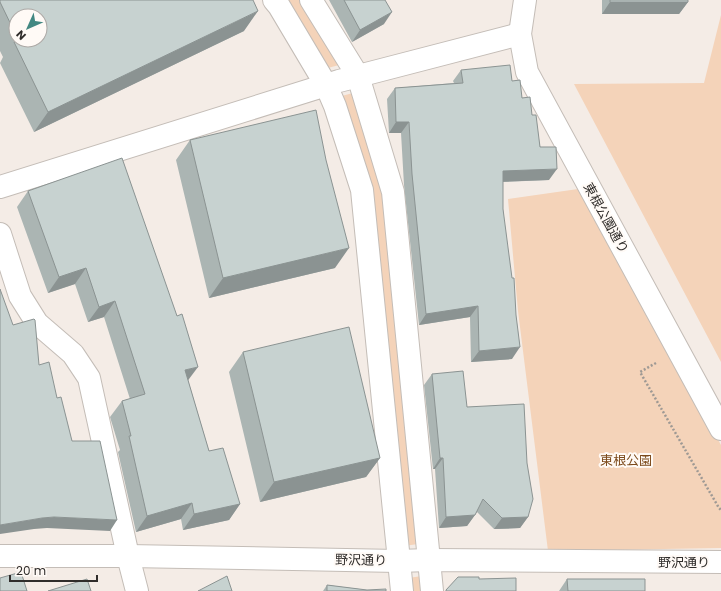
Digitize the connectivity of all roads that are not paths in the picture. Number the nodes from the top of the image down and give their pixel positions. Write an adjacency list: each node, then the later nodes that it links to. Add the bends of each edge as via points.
1 (274, 0): 6 (street)
2 (311, 0): 5 (street)
3 (525, 0): 4 (street, 東根公園通り)
4 (520, 34): 5 (street); 9 (street, 東根公園通り, via 527,72)
5 (358, 76): 6 (street); 13 (street, via 393,192)
6 (326, 85): 7 (street); 12 (street, via 362,190)
7 (0, 187)
8 (0, 234): 11 (street, via 20,296 37,323 73,354 89,378)
9 (721, 429)
10 (0, 556): 11 (street, 野沢通り)
11 (128, 556): 12 (street, 野沢通り); 15 (street)
12 (398, 560): 13 (street, 野沢通り); 16 (street)
13 (429, 560): 14 (street, 野沢通り); 17 (street)
14 (721, 562)
15 (137, 591)
16 (402, 591)
17 (432, 591)

